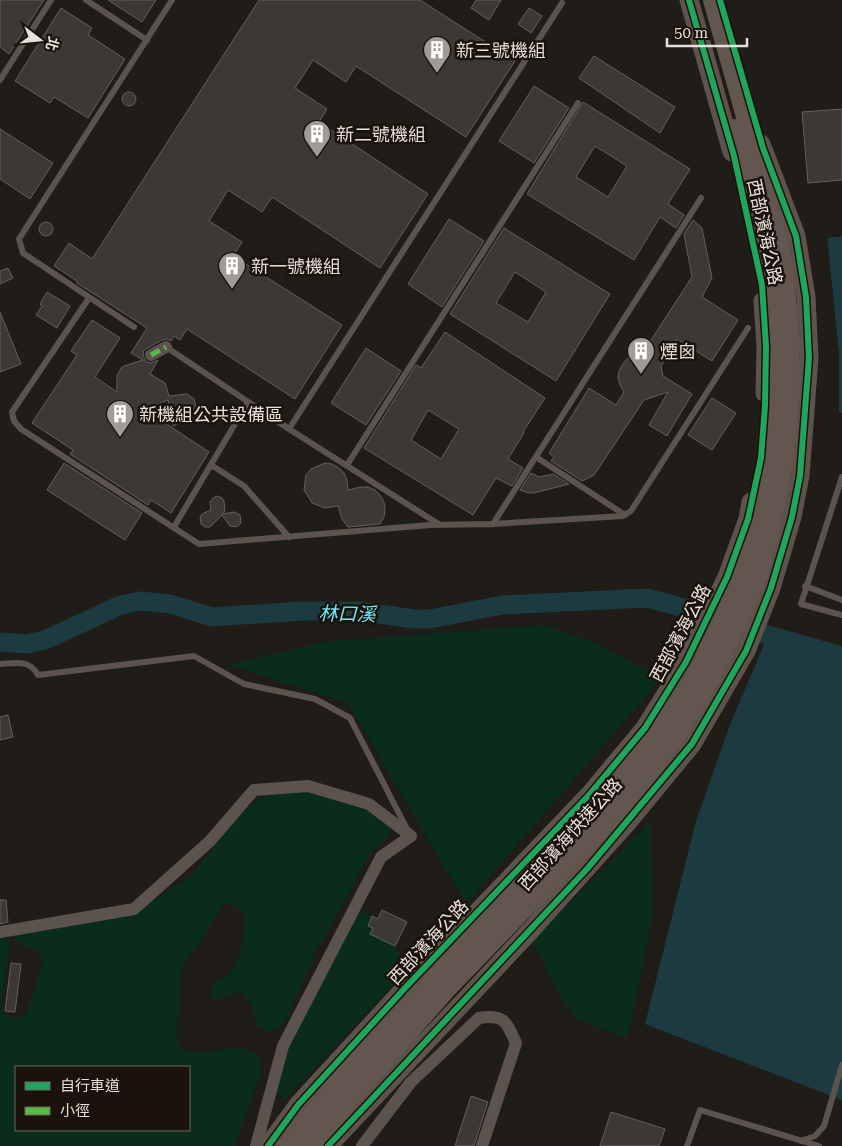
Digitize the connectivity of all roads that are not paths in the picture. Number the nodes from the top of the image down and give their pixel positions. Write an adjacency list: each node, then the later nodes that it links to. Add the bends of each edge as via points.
1 (51, 0): 10 (lane)
2 (86, 0): 9 (lane)
3 (172, 0): 9 (lane)
4 (689, 0): 14 (main road, 西部濱海公路, via 734,156)
5 (698, 0): 35 (highway, 西部濱海快速公路, bridge, via 741,152 770,286 776,342 770,460 741,574 719,628 700,668)
6 (713, 0): 35 (highway, 西部濱海快速公路, bridge, via 753,140 787,295 791,391 785,454 756,578 733,633 709,681 670,744)
7 (720, 0): 12 (main road, 西部濱海公路, via 763,148)
8 (561, 1): 21 (lane)
9 (147, 40): 15 (lane, via 19,239 23,253)
10 (0, 80)
11 (578, 103): 24 (lane)
12 (780, 193): 14 (street); 44 (main road, 西部濱海公路, via 796,236 806,297 809,358 800,476 792,517 746,651 692,744 627,823)
13 (701, 198): 22 (lane)
14 (744, 205): 41 (main road, 西部濱海公路, via 762,285 766,346 761,458 748,519 727,577 686,662 645,728 590,794 298,1105)
15 (89, 298): 16 (lane); 29 (lane, via 12,412 14,421 21,429)
16 (134, 327)
17 (748, 328): 26 (lane, via 631,511)
18 (166, 347): 19 (street); 20 (lane)
19 (151, 355)
20 (248, 402): 21 (lane); 23 (lane)
21 (289, 429): 24 (lane)
22 (536, 457): 26 (lane); 27 (lane)
23 (211, 465): 29 (lane); 30 (lane, via 244,486)
24 (347, 465): 28 (lane)
25 (842, 477): 31 (lane)
26 (625, 515): 27 (lane)
27 (493, 524): 28 (lane)
28 (441, 525): 30 (lane)
29 (174, 528): 30 (lane, via 199,544)
30 (289, 537)
31 (806, 586): 32 (lane); 33 (lane, via 800,604)
32 (842, 600)
33 (842, 616)
34 (0, 664): 36 (lane, via 23,662 38,676 194,656 244,684 315,699 350,718)
35 (608, 809): 42 (highway, 西部濱海快速公路, via 343,1078); 43 (highway, 西部濱海快速公路)
36 (411, 836): 37 (street, via 369,804 308,786 254,790 210,841 134,909); 40 (street, via 381,857 283,1046)
37 (0, 932)
38 (842, 1065): 39 (lane, via 824,1126 815,1136)
39 (801, 1141): 47 (lane, via 700,1110); 48 (lane)
40 (256, 1146)
41 (268, 1146)
42 (288, 1146)
43 (308, 1146)
44 (328, 1146)
45 (362, 1146): 46 (street, via 411,1082 479,1018 494,1016 508,1024 516,1043)
46 (482, 1146)
47 (687, 1146)
48 (819, 1146)

